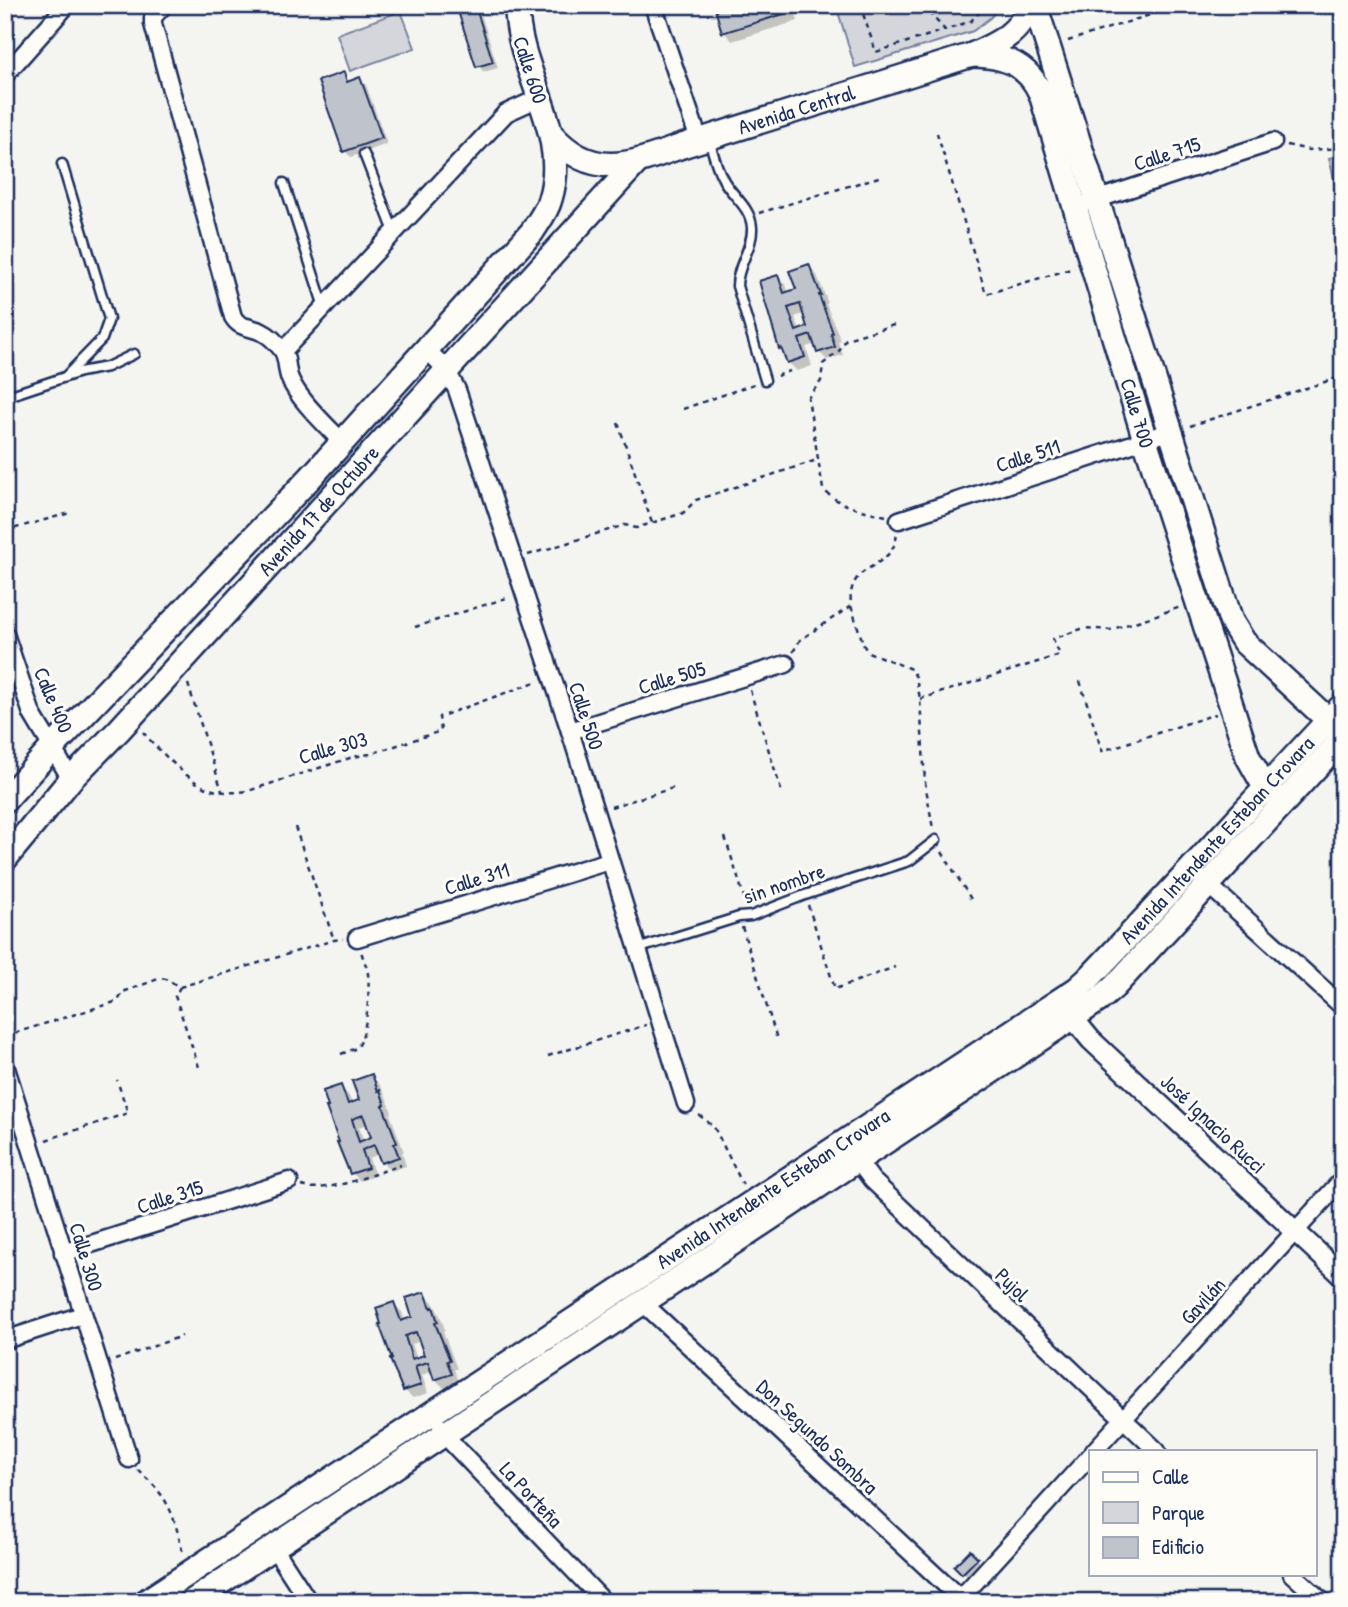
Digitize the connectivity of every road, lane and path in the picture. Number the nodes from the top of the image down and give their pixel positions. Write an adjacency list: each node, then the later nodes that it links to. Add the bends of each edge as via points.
1 (67, 5): 16 (street)
2 (164, 5): 36 (street, via 153,17 153,24 233,317 237,324 264,333)
3 (509, 5): 13 (street, Calle 600)
4 (517, 5): 13 (main road)
5 (653, 5): 20 (street)
6 (860, 5): 12 (path, via 876,52)
7 (922, 5): 12 (path)
8 (986, 5): 12 (path, via 971,21)
9 (1029, 5): 15 (main road, Avenida Central, via 1021,25 1010,35)
10 (1035, 5): 14 (main road, Calle 700)
11 (1153, 14): 14 (path)
12 (945, 30)
13 (518, 33): 17 (main road, Calle 600)
14 (1048, 48): 28 (main road, Calle 700)
15 (972, 55): 20 (main road, Avenida Central); 29 (main road, Calle 700, via 1003,57 1037,84)
16 (5, 75)
17 (539, 98): 19 (main road, Calle 600); 31 (street, via 506,113)
18 (937, 133): 32 (path, via 986,294)
19 (552, 135): 24 (main road, Avenida Central, via 582,159 614,165); 35 (main road, Avenida 17 de Octubre, via 553,186 544,213 520,248)
20 (704, 139): 24 (main road, Avenida Central); 30 (lane, via 722,178)
21 (1273, 142): 22 (path, via 1309,150); 28 (street, Calle 715)
22 (1343, 148)
23 (364, 155): 31 (lane, via 391,224)
24 (636, 163): 38 (main road, Avenida 17 de Octubre)
25 (62, 164): 41 (lane, via 109,319 102,339)
26 (882, 176): 30 (path)
27 (284, 183): 33 (lane)
28 (1096, 200): 29 (street, Calle 715); 46 (main road, Calle 700)
29 (1074, 207): 32 (main road, Calle 700)
30 (749, 216): 42 (lane, via 750,244 737,286)
31 (398, 229): 33 (street)
32 (1091, 263): 47 (main road, Calle 700)
33 (324, 307): 36 (street)
34 (894, 325): 49 (path, via 845,339 840,350 823,364 821,381 808,398)
35 (427, 350): 38 (street, Calle 500); 48 (main road, Avenida 17 de Octubre)
36 (283, 351): 48 (street, via 295,388)
37 (134, 354): 41 (lane, via 107,368)
38 (446, 369): 54 (street, Calle 500); 67 (main road, Avenida 17 de Octubre)
39 (790, 371): 42 (path)
40 (1343, 376): 46 (path)
41 (65, 377): 43 (lane)
42 (765, 380): 44 (path)
43 (5, 397)
44 (683, 409)
45 (618, 423): 52 (path)
46 (1169, 432): 47 (street, Calle 511); 68 (main road, Calle 700, via 1237,632)
47 (1145, 440): 51 (street, Calle 511); 56 (main road, Calle 700)
48 (341, 441): 70 (main road, Avenida 17 de Octubre)
49 (817, 460): 51 (path, via 823,489 830,497); 52 (path, via 696,500 683,513)
50 (70, 513): 53 (path)
51 (899, 520): 57 (path, via 890,554 850,587)
52 (652, 523): 54 (path, via 636,528 625,525)
53 (5, 531)
54 (513, 560): 55 (street, Calle 500)
55 (523, 592): 58 (path); 62 (street, Calle 500)
56 (1198, 602): 65 (path, via 1110,630 1084,628 1053,639 1060,655); 66 (main road, Calle 700)
57 (851, 606): 60 (path, via 800,640); 65 (path, via 868,652 911,669)
58 (415, 626)
59 (5, 634): 70 (street, Calle 400, via 32,714)
60 (786, 664): 63 (street, Calle 505)
61 (185, 675): 74 (path)
62 (551, 676): 69 (street, Calle 500); 74 (path, Calle 303, via 439,716 441,730 248,791)
63 (746, 677): 69 (street, Calle 505); 75 (path)
64 (1080, 681): 66 (path, via 1102,751)
65 (920, 699): 81 (path, via 925,782)
66 (1232, 708): 72 (main road, Calle 700, via 1248,757)
67 (130, 717): 71 (main road, Avenida 17 de Octubre); 74 (path, Calle 303, via 193,779 205,788)
68 (1339, 724): 72 (main road, Avenida Intendente Esteban Crovara); 77 (main road, Avenida Intendente Esteban Crovara)
69 (570, 731): 78 (street, Calle 500)
70 (51, 749): 71 (street, Calle 400); 76 (main road, Avenida 17 de Octubre)
71 (71, 779): 82 (main road, Avenida 17 de Octubre)
72 (1265, 787): 77 (main road, Calle 700); 84 (main road, Avenida Intendente Esteban Crovara)
73 (673, 788): 78 (path)
74 (222, 791)
75 (782, 793)
76 (5, 800)
77 (1284, 803): 84 (main road, Avenida Intendente Esteban Crovara)
78 (594, 813): 83 (street, Calle 500)
79 (295, 827): 90 (path)
80 (725, 837): 87 (path)
81 (936, 840): 85 (lane, sin nombre, via 909,861); 86 (path)
82 (5, 859)
83 (609, 861): 89 (street, Calle 311); 91 (street, Calle 500)
84 (1200, 877): 94 (street); 95 (main road, Avenida Intendente Esteban Crovara, via 1088,979)
85 (805, 895): 87 (lane, sin nombre); 92 (path, via 835,989)
86 (971, 899)
87 (751, 916): 88 (lane, sin nombre)
88 (739, 917): 91 (lane, sin nombre); 98 (path)
89 (357, 938): 90 (path); 99 (path, via 368,972 364,1035 357,1048)
90 (334, 940): 93 (path)
91 (637, 949): 96 (street, Calle 500)
92 (895, 967)
93 (180, 987): 97 (path, via 161,978 123,992 118,1001); 102 (path, via 175,996)
94 (1343, 1007)
95 (1065, 1009): 106 (main road, Avenida Intendente Esteban Crovara); 111 (street, José Ignacio Rucci, via 1091,1040)
96 (660, 1021): 100 (path); 104 (street, Calle 500)
97 (5, 1037)
98 (777, 1039)
99 (341, 1054)
100 (548, 1056)
101 (5, 1065): 105 (street, Calle 300)
102 (200, 1070)
103 (117, 1080): 105 (path, via 128,1113)
104 (686, 1104): 110 (path, via 714,1127)
105 (30, 1145): 112 (street, Calle 300)
106 (851, 1152): 114 (main road, Avenida Intendente Esteban Crovara); 119 (street, Pujol, via 872,1180); 120 (main road, Avenida Intendente Esteban Crovara)
107 (401, 1165): 109 (path, via 331,1186 311,1188)
108 (1343, 1179): 111 (street, Gavilán)
109 (289, 1181): 112 (street, Calle 315)
110 (745, 1188)
111 (1295, 1231): 113 (street, José Ignacio Rucci); 119 (street, Gavilán)
112 (63, 1253): 115 (street, Calle 300)
113 (1343, 1276)
114 (642, 1302): 120 (main road, Avenida Intendente Esteban Crovara); 129 (street, Don Segundo Sombra)
115 (82, 1315): 117 (street); 118 (street, Calle 300)
116 (182, 1336): 118 (path)
117 (5, 1340)
118 (99, 1366): 124 (street, Calle 300)
119 (1123, 1420): 121 (street, Gavilán); 122 (street, Pujol)
120 (438, 1423): 125 (main road, Avenida Intendente Esteban Crovara); 128 (street, La Porteña); 130 (main road, Avenida Intendente Esteban Crovara)
121 (1096, 1450)
122 (1156, 1450)
123 (1089, 1457): 129 (street, Gavilán)
124 (129, 1459): 126 (path, via 172,1510)
125 (274, 1548): 131 (main road, Avenida Intendente Esteban Crovara); 132 (street)
126 (183, 1554)
127 (1294, 1576): 133 (street)
128 (593, 1598)
129 (960, 1601)
130 (145, 1602)
131 (191, 1602)
132 (309, 1602)
133 (1323, 1602)

